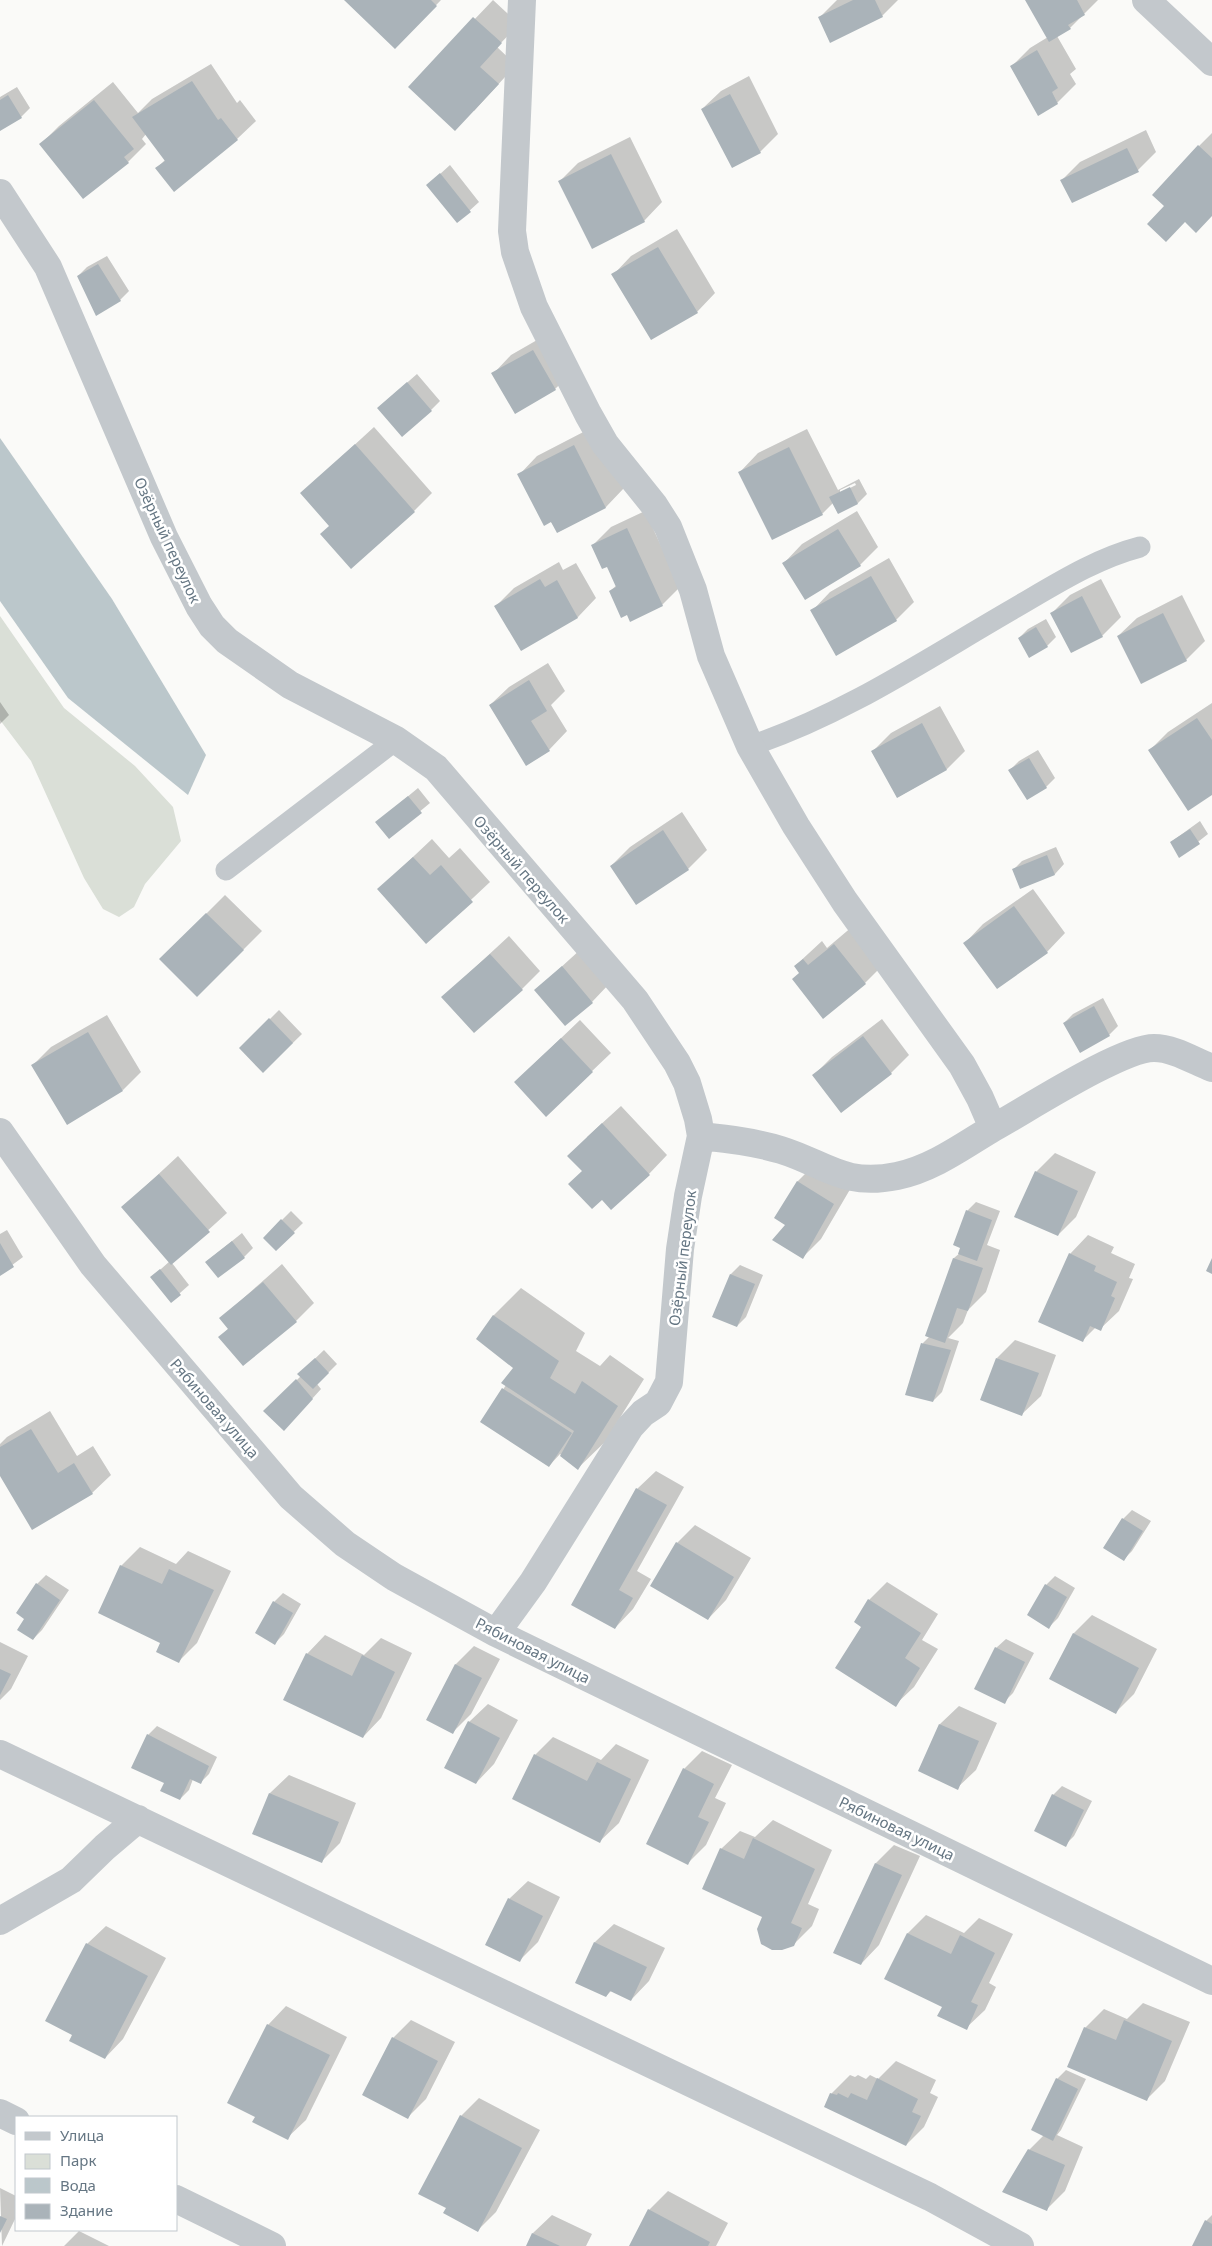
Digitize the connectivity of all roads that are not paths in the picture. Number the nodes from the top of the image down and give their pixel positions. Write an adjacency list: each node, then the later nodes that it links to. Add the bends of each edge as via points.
1 (1146, 0): 3 (street)
2 (517, 3): 7 (street, via 511,200 515,252 534,307 588,414 605,444 668,527 693,590 711,656)
3 (1212, 62)
4 (0, 193): 6 (street, Озёрный переулок, via 48,267 164,537 212,626 227,641 290,685)
5 (1140, 547): 7 (lane, via 1072,576 842,708 784,735)
6 (396, 740): 8 (lane); 12 (street, Озёрный переулок, via 436,768 635,1000 677,1063 692,1099)
7 (750, 746): 10 (street, via 845,902 962,1065)
8 (226, 870)
9 (1212, 1068): 10 (street, via 1184,1055 1155,1048 1141,1050 1105,1066)
10 (993, 1128): 12 (street, via 927,1166 896,1177 874,1179 836,1174 781,1150)
11 (0, 1132): 13 (street, Рябиновая улица, via 93,1265 291,1497 345,1544 394,1577)
12 (701, 1136): 13 (street, Озёрный переулок, via 680,1249 669,1382 658,1403 630,1427 533,1582)
13 (496, 1633): 17 (street, Рябиновая улица)
14 (0, 1754): 15 (street)
15 (138, 1819): 16 (street, via 71,1880); 22 (street, via 930,2197)
16 (0, 1921)
17 (1212, 1981)
18 (0, 2113): 19 (street)
19 (15, 2120)
20 (178, 2200): 21 (street)
21 (272, 2246)
22 (1020, 2246)

